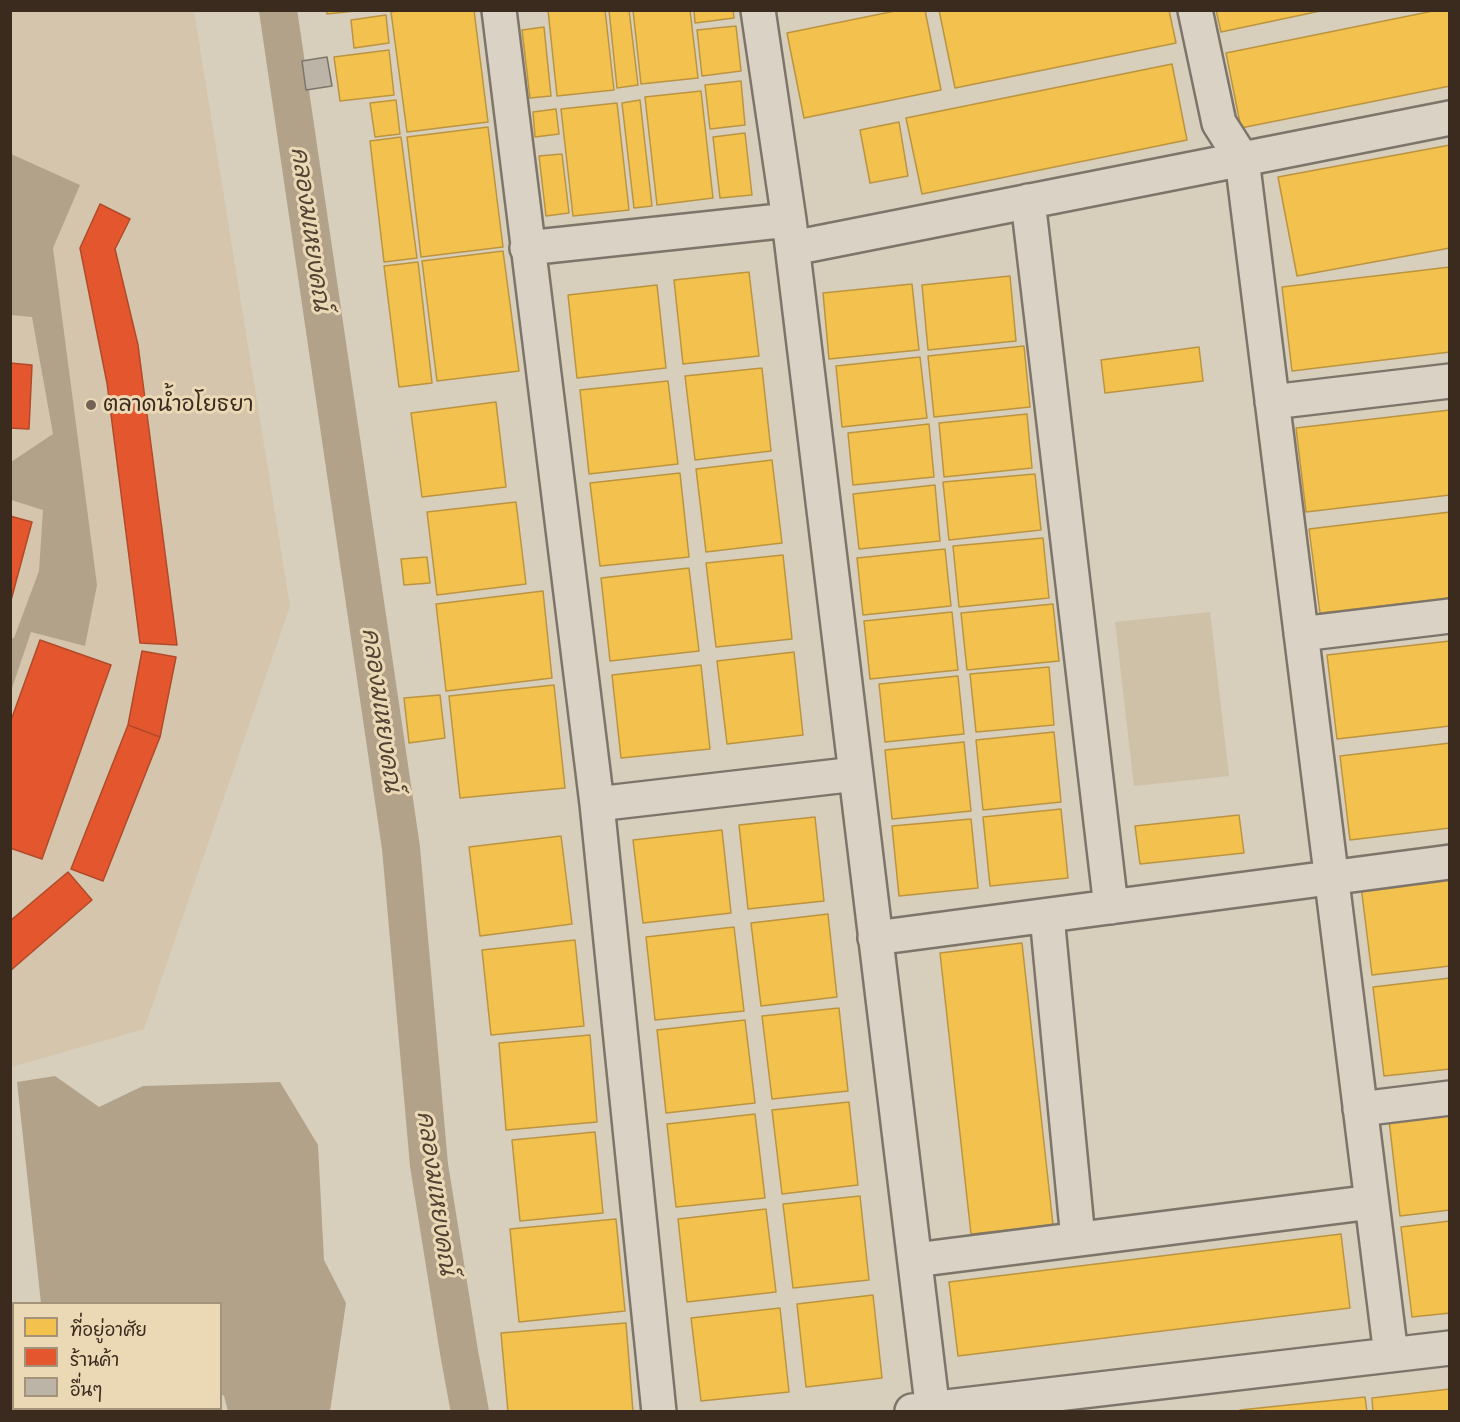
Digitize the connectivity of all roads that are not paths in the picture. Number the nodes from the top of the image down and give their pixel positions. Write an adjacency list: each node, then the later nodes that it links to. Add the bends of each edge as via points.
1 (499, 10): 8 (street)
2 (1195, 10): 5 (street, via 1219,123)
3 (767, 12): 7 (street)
4 (1449, 118): 5 (street)
5 (1242, 159): 6 (street); 10 (street)
6 (1028, 201): 7 (street); 17 (street)
7 (791, 234): 8 (street); 13 (street)
8 (527, 248): 14 (street)
9 (1449, 381): 10 (street)
10 (1272, 402): 12 (street)
11 (1449, 616): 12 (street)
12 (1301, 634): 16 (street)
13 (856, 774): 14 (street); 19 (street)
14 (597, 804): 29 (street)
15 (1449, 862): 16 (street)
16 (1331, 878): 17 (street); 21 (street)
17 (1111, 907): 18 (street)
18 (1047, 915): 19 (street); 23 (street)
19 (875, 938): 24 (street)
20 (1449, 1098): 21 (street)
21 (1360, 1109): 22 (street)
22 (1372, 1202): 23 (street); 26 (street)
23 (1078, 1239): 24 (street)
24 (915, 1260): 28 (street)
25 (1449, 1348): 26 (street)
26 (1391, 1355): 27 (street)
27 (1085, 1401): 28 (street)
28 (925, 1411)
29 (659, 1412)

